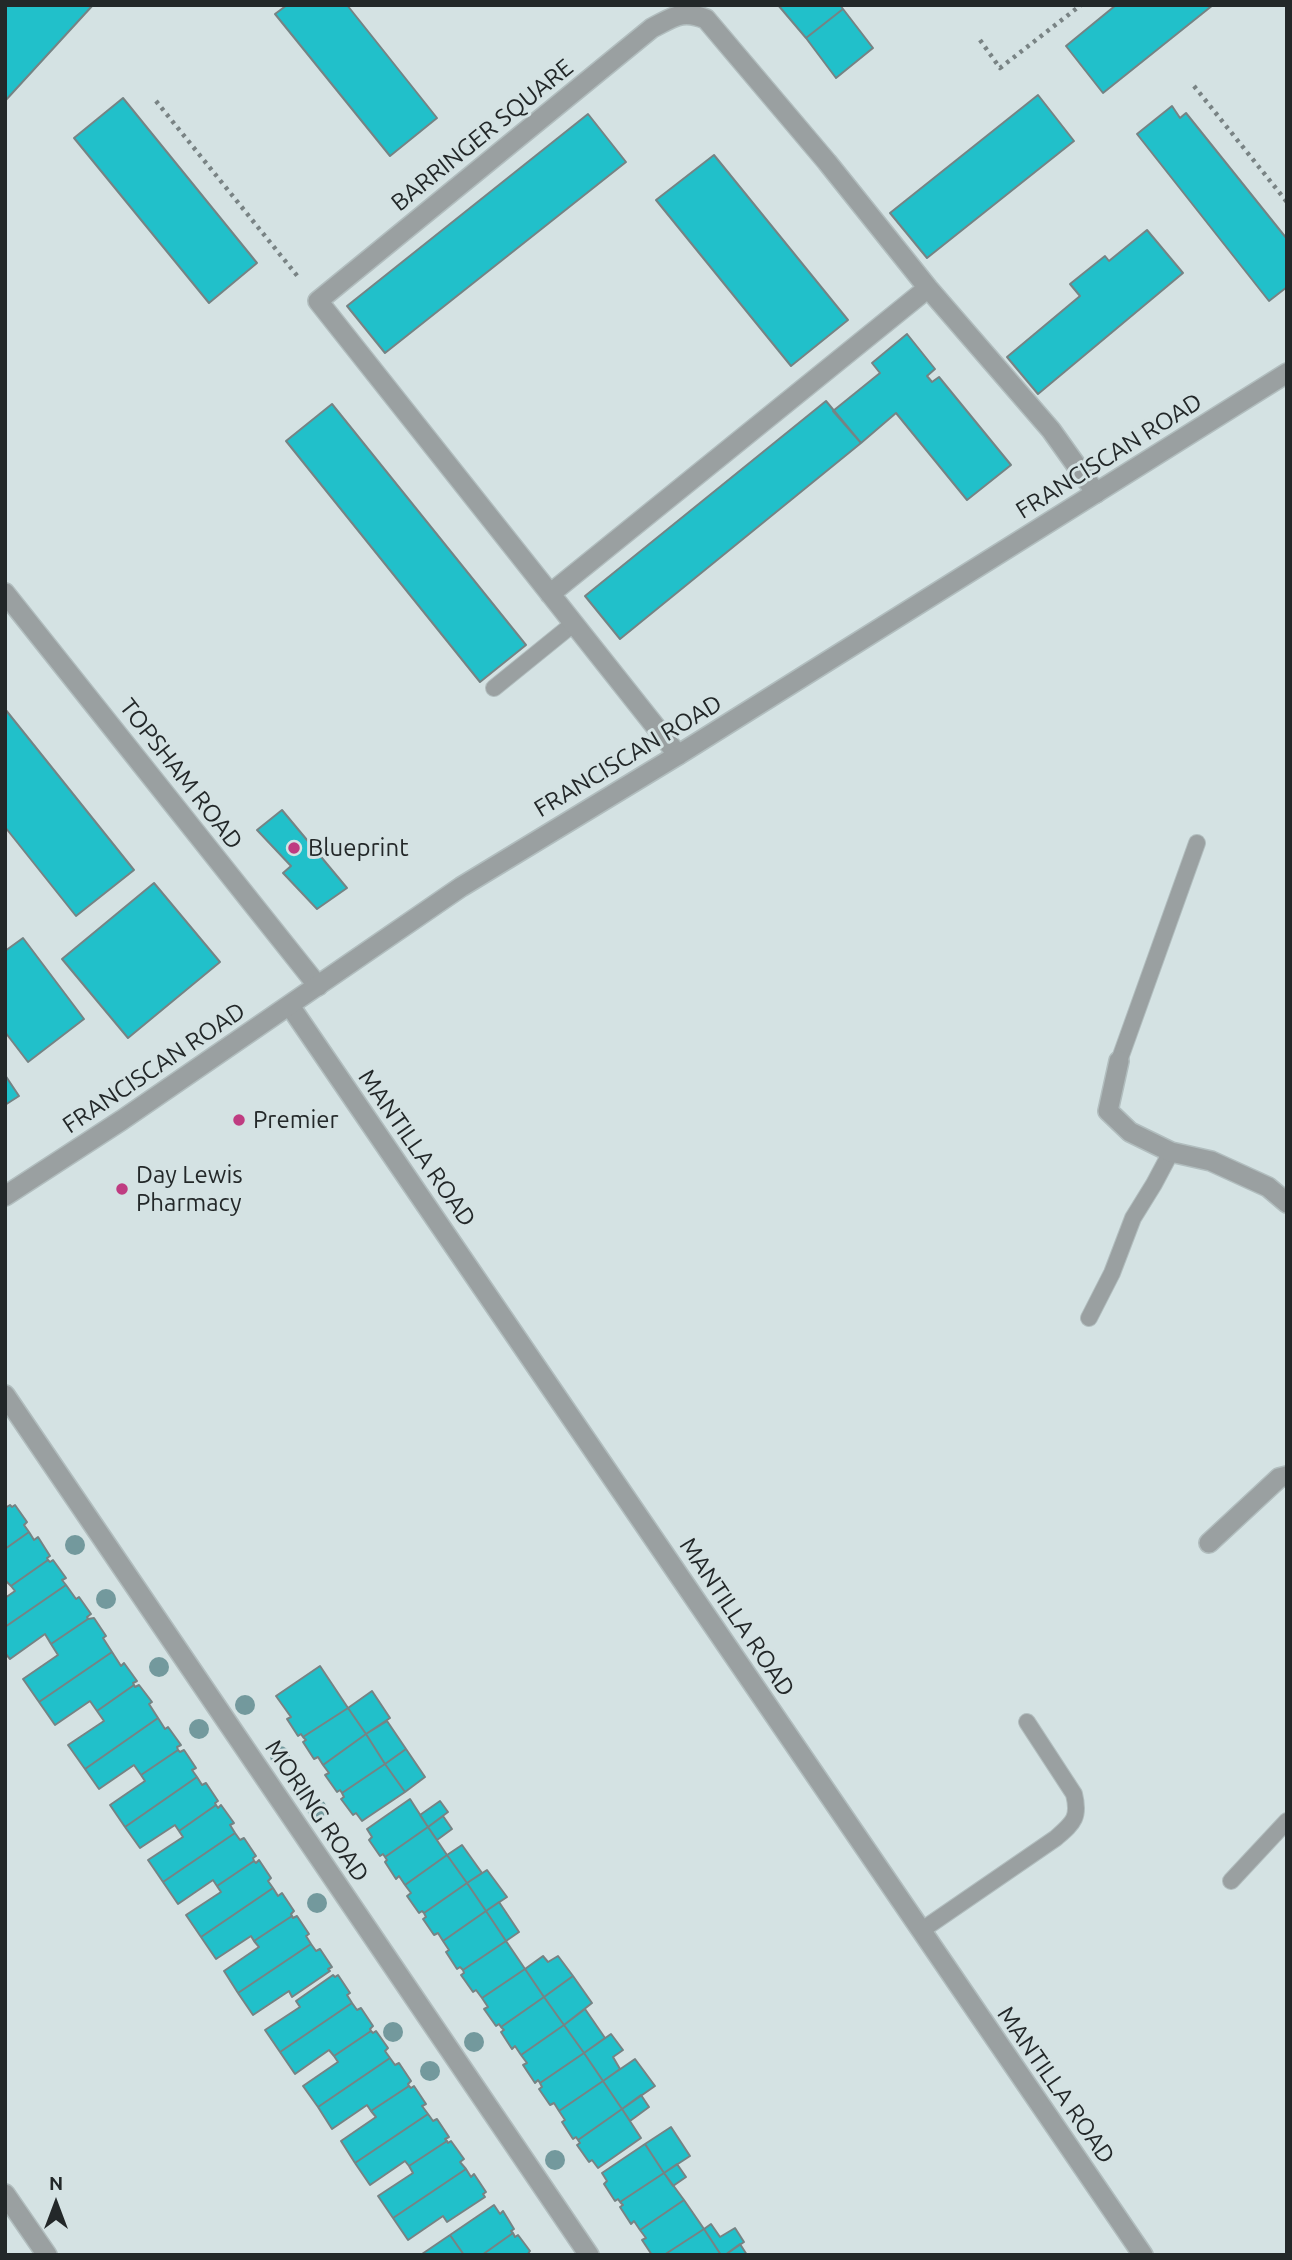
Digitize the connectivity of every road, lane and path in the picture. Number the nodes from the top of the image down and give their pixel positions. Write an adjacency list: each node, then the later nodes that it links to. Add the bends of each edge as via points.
1 (1081, 5): 3 (path, via 1000,68)
2 (689, 9): 7 (street, BARRINGER SQUARE, via 724,38); 8 (street, BARRINGER SQUARE, via 652,29)
3 (980, 40)
4 (1194, 86): 6 (path)
5 (156, 101): 8 (path)
6 (1287, 202)
7 (928, 288): 10 (street, BARRINGER SQUARE, via 1051,430); 12 (street)
8 (317, 301): 12 (street)
9 (1287, 373): 10 (street, FRANCISCAN ROAD)
10 (1096, 492): 15 (street, FRANCISCAN ROAD)
11 (5, 593): 17 (street, TOPSHAM ROAD)
12 (550, 594): 13 (street)
13 (573, 624): 14 (lane); 15 (street)
14 (494, 688)
15 (678, 755): 17 (street, FRANCISCAN ROAD, via 461,887)
16 (1197, 843): 19 (lane)
17 (318, 986): 18 (street, FRANCISCAN ROAD)
18 (290, 1006): 21 (street, FRANCISCAN ROAD); 30 (street, MANTILLA ROAD)
19 (1119, 1061): 20 (street, via 1108,1111 1130,1132)
20 (1171, 1152): 22 (street, via 1211,1161 1268,1187); 23 (lane, via 1133,1218)
21 (5, 1196)
22 (1287, 1203)
23 (1089, 1318)
24 (5, 1395): 33 (street, MORING ROAD)
25 (1287, 1476): 26 (street, via 1279,1478)
26 (1209, 1544)
27 (1027, 1722): 30 (lane, via 1074,1794 1073,1823)
28 (1287, 1821): 29 (lane)
29 (1231, 1881)
30 (922, 1930): 34 (street, MANTILLA ROAD)
31 (5, 2194): 32 (street)
32 (47, 2255)
33 (589, 2255)
34 (1143, 2255)

